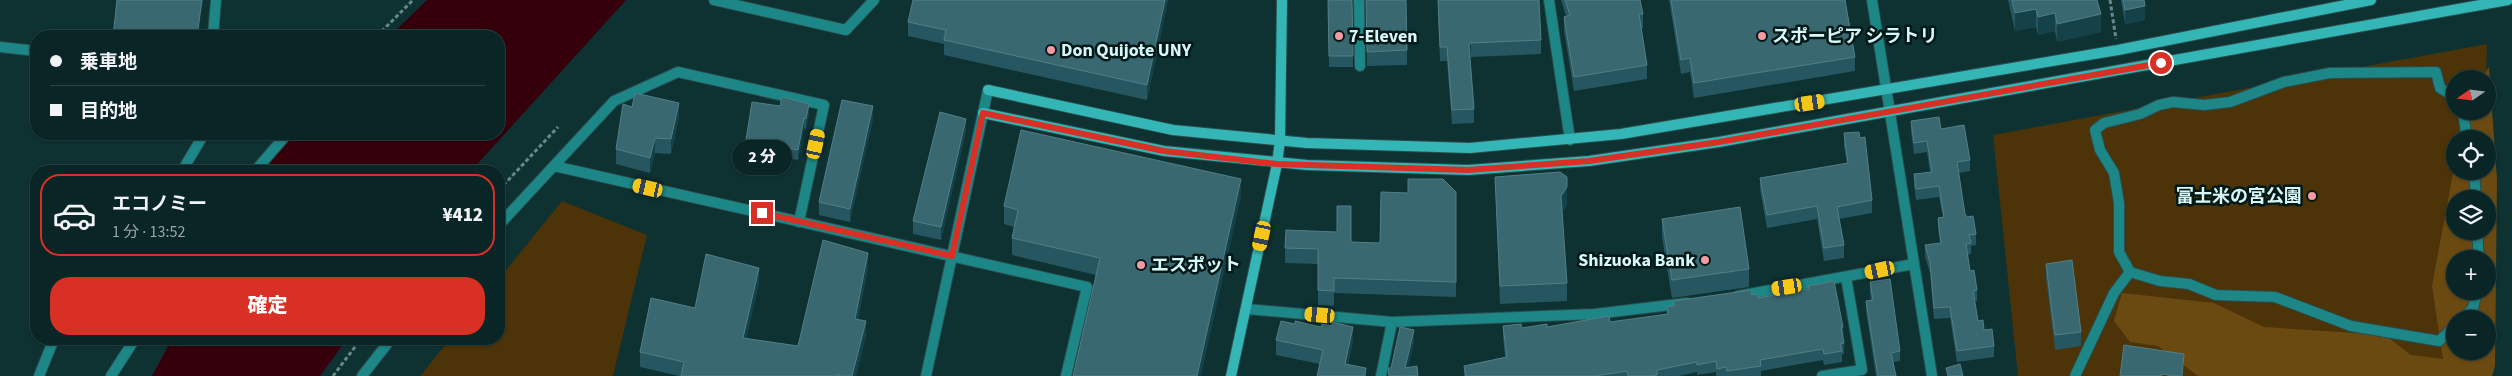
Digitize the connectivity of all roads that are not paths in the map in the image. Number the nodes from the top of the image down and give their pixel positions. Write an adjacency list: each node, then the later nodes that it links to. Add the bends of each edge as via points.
1 (216, 0): 10 (street)
2 (714, 0): 3 (street, via 846,30)
3 (874, 0)
4 (1282, 0): 20 (street)
5 (1359, 0): 13 (street)
6 (1549, 0): 21 (street)
7 (1872, 0): 14 (street)
8 (2371, 0): 14 (street, via 2118,50)
9 (2508, 0): 16 (street)
10 (214, 30)
11 (0, 47): 12 (street)
12 (30, 50)
13 (1360, 66)
14 (1888, 90): 16 (street); 21 (street)
15 (2446, 92): 30 (street, via 2440,88 2436,72 2330,73 2284,82 2230,102 2204,105 2173,102 2104,123 2095,130 2100,150 2114,173 2119,203 2119,252)
16 (1891, 112): 22 (street, via 1589,161 1468,170); 29 (street)
17 (983, 113): 20 (street, via 988,90 1173,130); 22 (street, via 1164,151); 28 (street)
18 (200, 140): 23 (street)
19 (282, 140): 24 (street)
20 (1280, 140): 21 (street, via 1470,148); 22 (street)
21 (1570, 140)
22 (1277, 164): 34 (street)
23 (186, 165)
24 (260, 165)
25 (554, 166): 26 (street); 27 (street); 27 (street, via 614,101 678,72 824,105)
26 (505, 219)
27 (799, 222): 28 (street)
28 (952, 256): 43 (street); 44 (street, via 1087,287)
29 (1914, 264): 31 (street); 48 (street)
30 (2130, 272): 36 (street, via 2160,281 2188,284 2216,295 2275,297 2370,330 2439,341); 49 (street, via 2114,293)
31 (1846, 277): 32 (street); 47 (street, via 1862,370)
32 (1728, 297)
33 (1699, 302): 35 (street, via 1595,314)
34 (1247, 309): 35 (street); 45 (street)
35 (1392, 322): 46 (street)
36 (2446, 334)
37 (52, 345): 40 (street)
38 (131, 345): 41 (street)
39 (386, 345): 42 (street)
40 (39, 376)
41 (111, 376)
42 (362, 376)
43 (926, 376)
44 (1066, 376)
45 (1231, 376)
46 (1381, 376)
47 (1822, 376)
48 (1932, 376)
49 (2075, 376)

